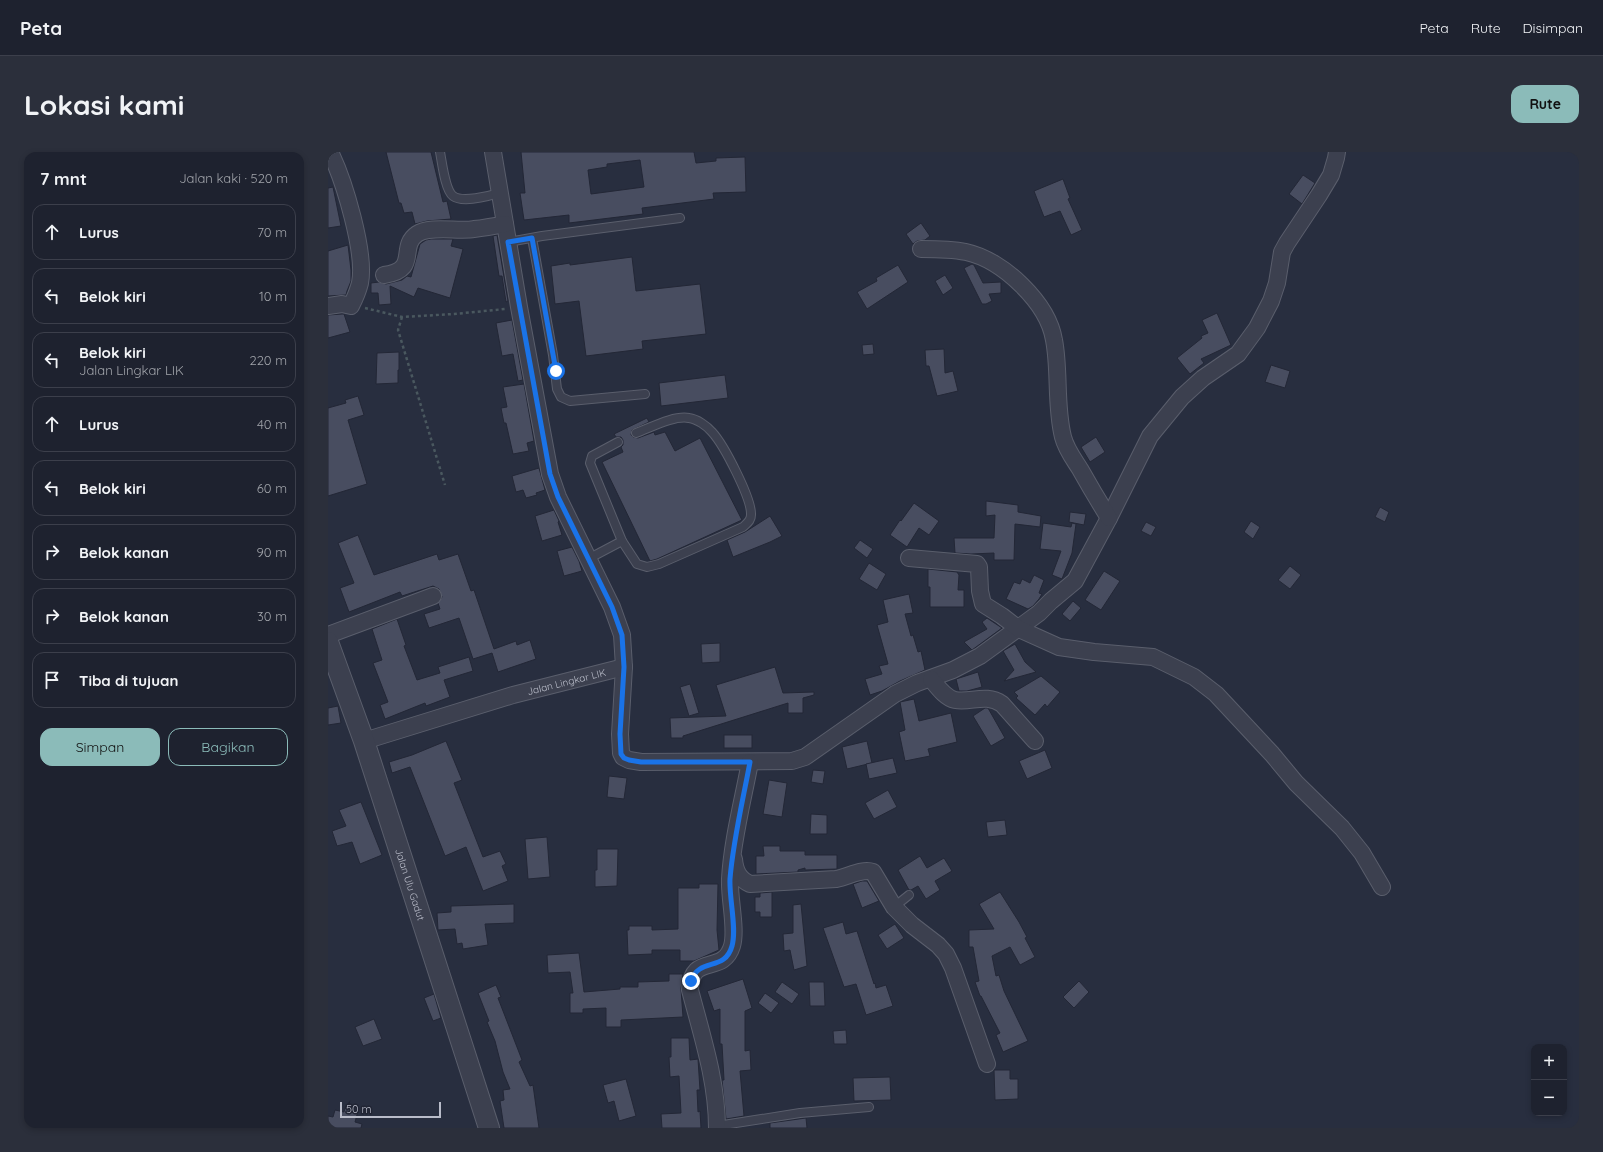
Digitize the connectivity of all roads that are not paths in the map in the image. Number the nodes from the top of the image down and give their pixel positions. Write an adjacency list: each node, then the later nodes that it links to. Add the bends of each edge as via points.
1 (330, 152): 12 (street, via 339,172 356,236 360,282 351,306)
2 (440, 152): 5 (lane, via 448,190 454,197 462,199)
3 (493, 152): 5 (street)
4 (1337, 152): 16 (street, via 1331,175 1282,252 1277,283 1257,328 1238,354 1202,378 1163,418 1150,436)
5 (499, 193): 7 (street)
6 (680, 218): 8 (lane)
7 (505, 224): 9 (street); 11 (street, via 474,230 431,230 418,233 412,238 401,271)
8 (532, 238): 9 (lane); 13 (lane, via 554,355 557,389 561,397 570,401)
9 (508, 242): 19 (street, via 550,474 558,497)
10 (921, 250): 16 (street, via 944,248 968,252 990,261 1019,282 1038,303 1049,320 1054,340 1060,417 1068,452)
11 (384, 275)
12 (328, 306)
13 (646, 394)
14 (636, 433): 17 (lane, via 676,418 700,422 712,432 729,458 751,514 750,521 743,527 647,567 637,564)
15 (618, 442): 17 (lane, via 592,456 590,464)
16 (1109, 518): 21 (street, via 1074,581)
17 (622, 541): 19 (lane)
18 (909, 558): 21 (street, via 977,564 983,604)
19 (588, 559): 24 (street, via 612,607 622,635)
20 (433, 596): 22 (street)
21 (1019, 629): 25 (street, via 980,656); 30 (street, via 1059,647 1153,657 1194,677 1216,694 1296,783 1342,828)
22 (328, 635)
23 (328, 642): 26 (street, Jalan Ulu Gadut)
24 (624, 667): 26 (street, Jalan Lingkar LIK, via 513,695); 28 (street, via 620,734 621,754 624,758 641,762)
25 (931, 679): 27 (street, via 946,695 955,700 996,700); 28 (street, via 895,694 805,757 792,761)
26 (364, 741): 36 (street, Jalan Ulu Gadut)
27 (1035, 741)
28 (750, 762): 29 (street)
29 (734, 853): 32 (street, via 737,873 742,880 750,884 836,879 869,870 873,872); 35 (street, via 730,880 732,947 726,957 719,962 700,967 693,973 690,990 711,1070)
30 (1382, 887)
31 (909, 894): 32 (lane)
32 (894, 907): 33 (street, via 946,954)
33 (987, 1064)
34 (869, 1107): 35 (lane, via 787,1115)
35 (717, 1127)
36 (489, 1128)

